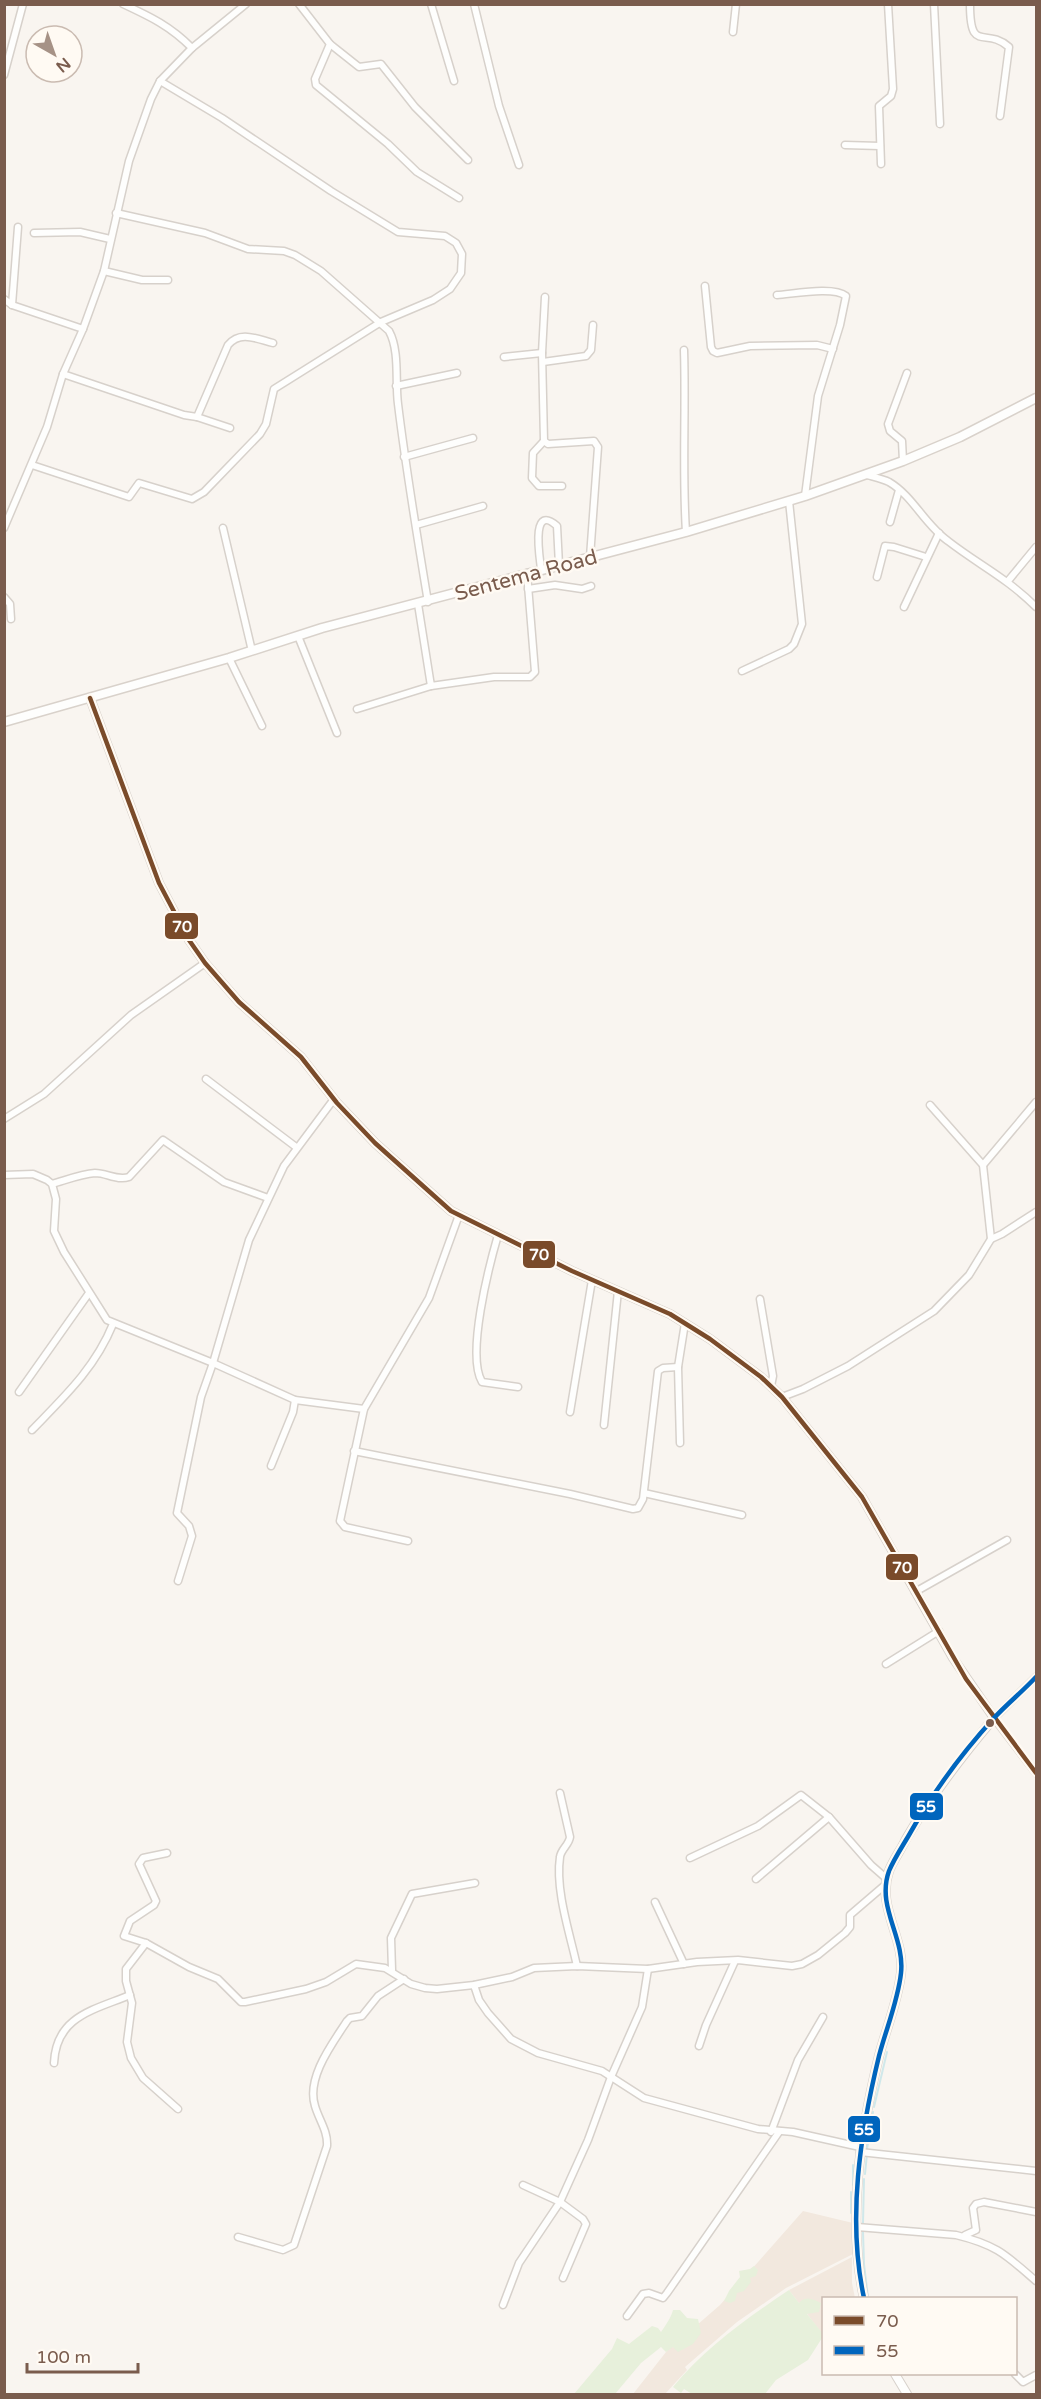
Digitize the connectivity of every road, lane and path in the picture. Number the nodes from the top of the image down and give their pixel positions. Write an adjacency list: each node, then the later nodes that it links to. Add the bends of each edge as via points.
1 (22, 4): 14 (street)
2 (123, 4): 13 (street, via 159,20)
3 (246, 4): 13 (street)
4 (298, 4): 12 (street)
5 (431, 4): 16 (street)
6 (474, 4): 23 (street, via 499,106)
7 (736, 4): 11 (street)
8 (888, 4): 20 (street, via 892,89 891,96 879,106)
9 (934, 4): 18 (street)
10 (970, 4): 17 (street, via 976,36 1009,47)
11 (733, 33)
12 (330, 44): 21 (street, via 360,67 381,64 415,107); 24 (street, via 316,85 417,172)
13 (192, 48): 15 (street)
14 (4, 75)
15 (160, 81): 25 (street, via 143,117); 36 (street, via 398,232 436,233 456,243 462,254 461,273 456,282 433,300)
16 (454, 81)
17 (1000, 116)
18 (940, 124)
19 (845, 146): 20 (street)
20 (880, 146): 22 (street)
21 (468, 160)
22 (881, 164)
23 (519, 165)
24 (459, 198)
25 (116, 213): 28 (street); 36 (street, via 205,233 248,249 295,255 321,271)
26 (18, 227): 35 (street)
27 (34, 233): 28 (street, via 80,232)
28 (110, 239): 29 (street)
29 (104, 272): 30 (street, via 142,280); 38 (street)
30 (168, 280)
31 (705, 286): 40 (street, via 711,347 717,354 750,346 817,345)
32 (777, 295): 40 (street, via 831,291 846,296)
33 (545, 297): 42 (street)
34 (4, 299): 35 (street)
35 (12, 305): 38 (street)
36 (381, 322): 48 (street, via 393,339); 56 (street, via 274,389 260,434 204,492 192,499 139,483 129,497)
37 (593, 325): 44 (street, via 591,350 586,356)
38 (83, 329): 47 (street)
39 (273, 343): 50 (street, via 240,335 233,338)
40 (833, 349): 60 (street, via 818,396)
41 (684, 350): 67 (street)
42 (542, 353): 43 (street); 44 (street)
43 (504, 357)
44 (543, 362): 53 (street)
45 (457, 372): 48 (street)
46 (907, 373): 55 (street, via 888,424 902,441)
47 (63, 374): 50 (street); 56 (street)
48 (396, 386): 54 (street)
49 (1036, 398): 55 (main road, Sentema Road)
50 (197, 417): 51 (street)
51 (230, 428)
52 (473, 438): 54 (street)
53 (544, 441): 58 (street, via 533,453 532,478 539,486); 70 (street, via 548,444 587,440 598,447)
54 (404, 457): 64 (street)
55 (903, 461): 57 (main road, Sentema Road)
56 (32, 465): 65 (street)
57 (867, 475): 59 (street); 60 (main road, Sentema Road)
58 (562, 486)
59 (899, 489): 63 (street); 68 (street)
60 (805, 496): 61 (main road, Sentema Road)
61 (789, 501): 67 (main road, Sentema Road); 88 (street, via 802,624 789,649)
62 (483, 506): 64 (street)
63 (890, 522)
64 (416, 525): 80 (street)
65 (4, 528)
66 (223, 528): 86 (street)
67 (686, 532): 70 (main road, Sentema Road)
68 (939, 533): 71 (street); 76 (street)
69 (1036, 547): 76 (street)
70 (590, 556): 72 (main road, Sentema Road)
71 (926, 557): 75 (street, via 885,546); 82 (street)
72 (559, 565): 73 (main road, Sentema Road); 73 (street, via 557,526 543,523 537,534)
73 (542, 569): 74 (main road, Sentema Road)
74 (527, 573): 78 (street); 80 (main road, Sentema Road)
75 (877, 577)
76 (1008, 581): 83 (street)
77 (591, 586): 78 (street)
78 (528, 589): 89 (street, via 535,672 530,677 494,677)
79 (4, 597): 84 (street, via 10,604)
80 (428, 602): 81 (main road, Sentema Road)
81 (418, 604): 85 (main road, Sentema Road); 89 (street)
82 (904, 607)
83 (1036, 607)
84 (11, 619)
85 (298, 636): 86 (main road, Sentema Road); 94 (street)
86 (252, 651): 87 (main road, Sentema Road)
87 (229, 658): 90 (main road, Sentema Road); 93 (street)
88 (742, 670)
89 (431, 686): 91 (street)
90 (90, 698): 92 (main road, Sentema Road); 95 (street, via 159,883)
91 (357, 709)
92 (4, 723)
93 (262, 726)
94 (337, 733)
95 (205, 963): 97 (street, via 253,1016 301,1057); 100 (street, via 131,1016 44,1094)
96 (206, 1079): 101 (street)
97 (334, 1099): 101 (street); 107 (street, via 375,1143)
98 (1036, 1102): 102 (street)
99 (930, 1105): 102 (street)
100 (4, 1119)
101 (296, 1147): 105 (street)
102 (983, 1165): 109 (street)
103 (4, 1175): 104 (street, via 33,1174)
104 (52, 1184): 105 (street, via 95,1173 121,1180 129,1177 163,1140 224,1182); 112 (street, via 56,1199 54,1232)
105 (267, 1198): 116 (street, via 249,1240)
106 (1036, 1212): 109 (street)
107 (459, 1215): 108 (street); 123 (street, via 429,1298)
108 (498, 1235): 110 (street); 118 (street, via 483,1293 478,1374 482,1382)
109 (991, 1239): 121 (street, via 969,1275 934,1311 848,1366)
110 (592, 1280): 111 (street); 124 (street)
111 (618, 1291): 114 (street); 125 (street)
112 (89, 1293): 115 (street); 120 (street)
113 (760, 1299): 119 (street, via 773,1376)
114 (684, 1323): 117 (street); 119 (street)
115 (113, 1324): 116 (street); 126 (street, via 93,1363)
116 (213, 1363): 122 (street); 134 (street, via 201,1397 177,1514 189,1526 192,1536)
117 (678, 1367): 127 (street); 130 (street, via 658,1371)
118 (518, 1386)
119 (771, 1386): 121 (street)
120 (19, 1392)
121 (782, 1397): 135 (street, via 862,1497)
122 (295, 1400): 123 (street); 129 (street)
123 (364, 1409): 128 (street)
124 (570, 1412)
125 (604, 1425)
126 (32, 1430)
127 (680, 1443)
128 (354, 1451): 130 (street, via 633,1509 641,1505); 133 (street, via 342,1525)
129 (271, 1466)
130 (644, 1493): 131 (street)
131 (742, 1515)
132 (1007, 1540): 135 (street)
133 (408, 1541)
134 (178, 1581)
135 (915, 1592): 136 (street)
136 (939, 1631): 137 (street); 139 (street)
137 (886, 1664)
138 (1036, 1677): 139 (street)
139 (994, 1718): 140 (street); 147 (street, via 919,1817)
140 (1034, 1765): 141 (street)
141 (1036, 1773)
142 (560, 1793): 153 (street, via 570,1841 560,1856 559,1876)
143 (829, 1817): 145 (street, via 801,1795 758,1826); 146 (street); 147 (street)
144 (167, 1853): 150 (street, via 143,1858 139,1864 156,1901 130,1921 124,1935)
145 (690, 1858)
146 (756, 1879)
147 (886, 1882): 151 (street, via 850,1916 850,1927 845,1933 802,1964); 166 (street, via 886,1906 901,1971)
148 (476, 1883): 155 (street, via 412,1894 391,1938)
149 (655, 1902): 152 (street)
150 (146, 1943): 155 (street, via 218,1979 241,2002 306,1989 327,1982 356,1964); 158 (street, via 126,1969)
151 (735, 1961): 152 (street); 160 (street)
152 (684, 1964): 154 (street)
153 (577, 1966): 154 (street); 157 (street, via 528,1969 512,1977)
154 (648, 1969): 162 (street, via 642,2007)
155 (392, 1970): 156 (street)
156 (404, 1979): 157 (street, via 425,1988); 173 (street, via 378,1996 358,2018 349,2019 321,2066 313,2099 326,2131 327,2146 294,2245 284,2250)
157 (474, 1985): 162 (street, via 479,2000 511,2040)
158 (130, 1995): 161 (street, via 77,2017 57,2041); 163 (street, via 132,2011 127,2042 131,2058 143,2078)
159 (823, 2017): 164 (street, via 796,2066)
160 (699, 2046)
161 (54, 2063)
162 (611, 2077): 164 (street, via 644,2098); 169 (street)
163 (178, 2109)
164 (771, 2132): 165 (street)
165 (779, 2132): 166 (street); 178 (street, via 663,2298 643,2294)
166 (860, 2149): 167 (street); 171 (street)
167 (1036, 2171)
168 (524, 2186): 169 (street)
169 (560, 2202): 174 (street, via 586,2224); 177 (street, via 519,2263)
170 (1036, 2212): 172 (street, via 984,2202 976,2204 976,2230)
171 (857, 2227): 172 (street); 176 (street, via 858,2273)
172 (961, 2236): 175 (street, via 998,2248)
173 (238, 2237)
174 (563, 2278)
175 (1036, 2282)
176 (864, 2297)
177 (503, 2305)
178 (627, 2316)
179 (898, 2375): 182 (street)
180 (1016, 2375): 181 (street, via 1023,2382)
181 (1036, 2375)
182 (907, 2394)

